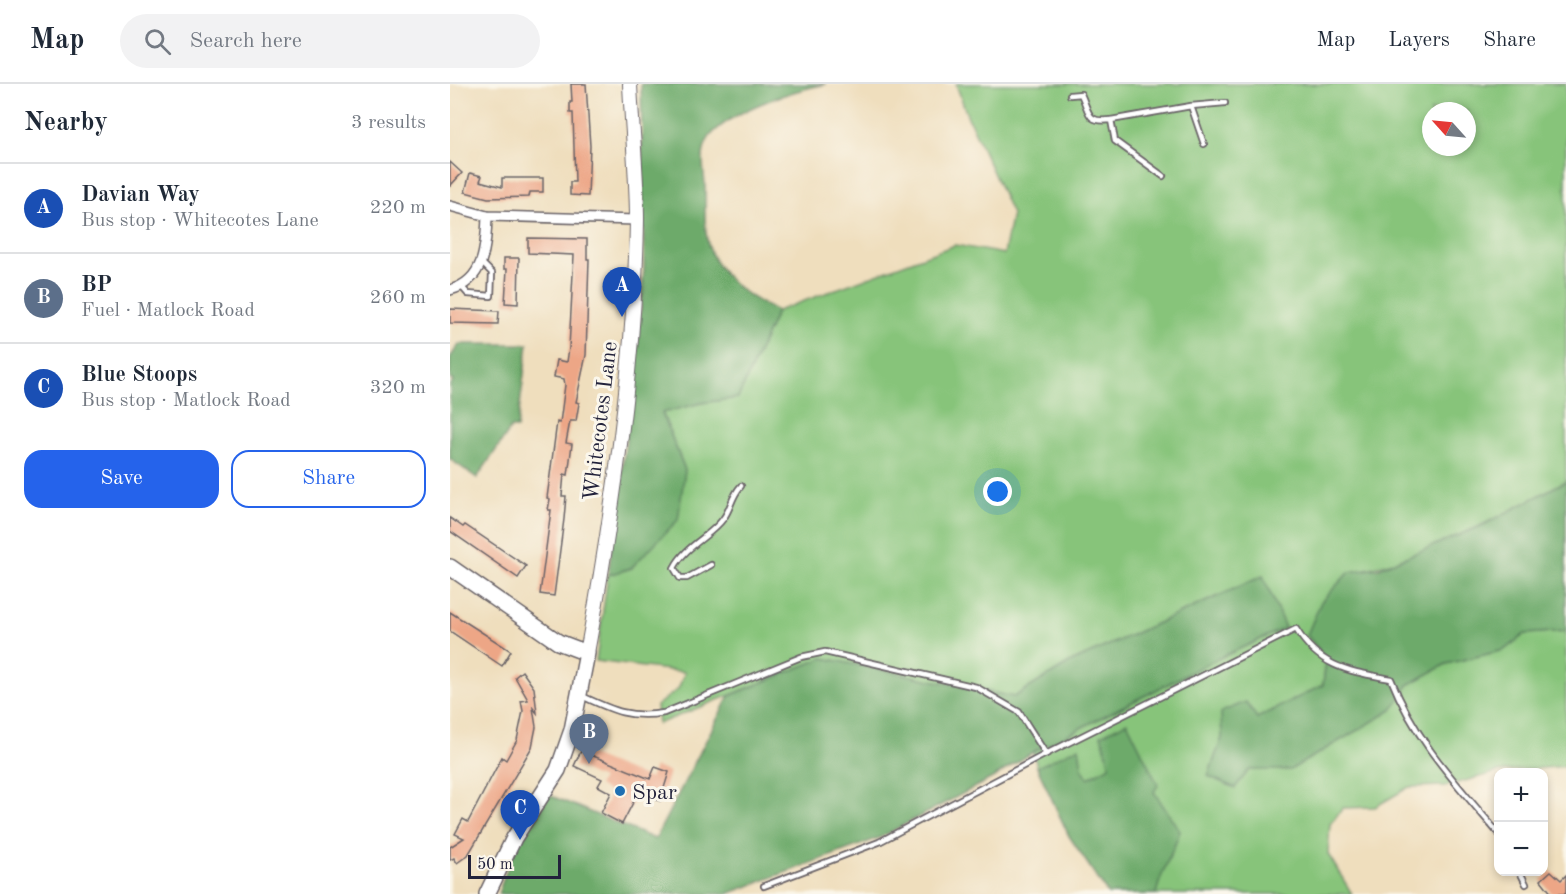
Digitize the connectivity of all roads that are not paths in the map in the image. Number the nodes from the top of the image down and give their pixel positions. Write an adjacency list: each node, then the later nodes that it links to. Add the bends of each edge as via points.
1 (630, 84): 10 (street, Whitecotes Lane)
2 (1070, 95): 5 (lane, via 1081,94 1096,121)
3 (1225, 103): 4 (lane)
4 (1191, 106): 5 (lane); 6 (lane)
5 (1111, 120): 7 (lane, via 1114,141)
6 (1204, 144)
7 (1163, 176)
8 (450, 206): 9 (street)
9 (487, 216): 10 (street); 11 (street)
10 (637, 220): 17 (street, Whitecotes Lane, via 628,360)
11 (482, 263): 12 (street, via 476,274); 12 (lane, via 492,273 491,296 468,294)
12 (460, 286): 13 (street)
13 (450, 290)
14 (741, 486): 15 (lane, via 731,498 723,520 685,553 674,568 680,578 687,578)
15 (711, 565)
16 (450, 567): 17 (main road, via 558,642)
17 (587, 653): 18 (main road)
18 (580, 695): 19 (lane, via 610,709 641,717 653,715 801,657 825,652 976,687 1018,712); 24 (main road, via 558,770 514,838)
19 (1046, 754): 20 (lane, via 1296,629 1308,648 1322,658 1350,671 1391,679 1403,710 1425,744 1455,786); 23 (lane, via 879,842)
20 (1494, 829)
21 (1522, 876): 22 (lane)
22 (1526, 884)
23 (764, 886)
24 (487, 894)

